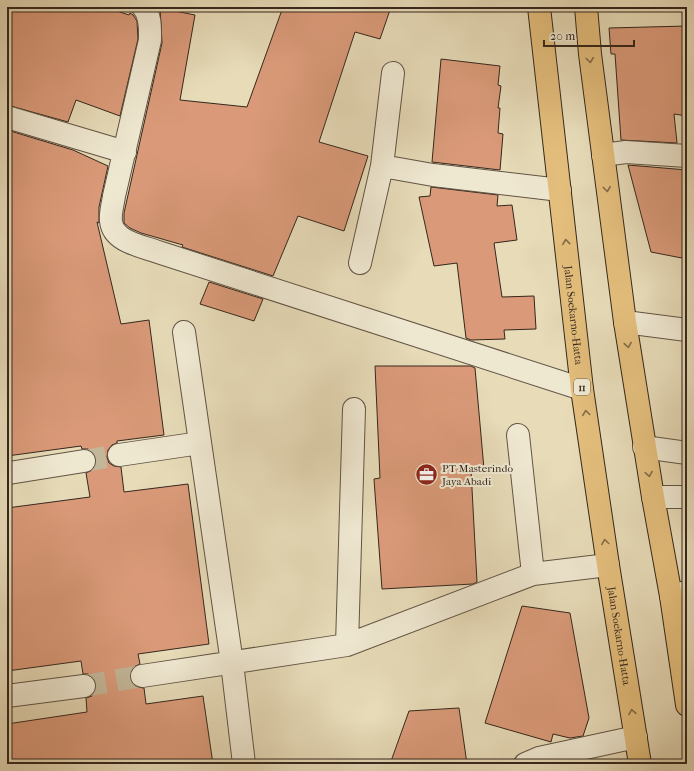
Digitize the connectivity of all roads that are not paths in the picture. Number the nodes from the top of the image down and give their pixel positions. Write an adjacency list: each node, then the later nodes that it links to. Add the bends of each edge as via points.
1 (143, 7): 6 (street, via 148,16 150,40)
2 (539, 7): 10 (highway, Jalan Soekarno-Hatta / 11)
3 (586, 7): 7 (highway, one-way to 7)
4 (393, 73): 9 (street)
5 (7, 117): 6 (street)
6 (125, 152): 15 (street, via 110,221 114,232 123,239)
7 (603, 155): 8 (street, via 626,152); 12 (highway, one-way to 12)
8 (687, 156)
9 (382, 166): 10 (street, via 433,175); 11 (street)
10 (560, 190): 15 (highway, Jalan Soekarno-Hatta / 11, one-way to 10)
11 (360, 263)
12 (625, 322): 13 (street); 19 (highway, one-way to 19)
13 (687, 330)
14 (184, 332): 18 (street)
15 (582, 389): 26 (highway, Jalan Soekarno-Hatta / 11, one-way to 15)
16 (354, 408): 29 (street)
17 (518, 435): 27 (street)
18 (200, 443): 21 (street); 30 (street)
19 (644, 447): 20 (street); 24 (highway, one-way to 24)
20 (687, 453)
21 (119, 455)
22 (84, 460): 23 (street)
23 (8, 473)
24 (652, 497): 25 (street); 28 (highway)
25 (687, 497)
26 (608, 565): 27 (street); 35 (highway, Jalan Soekarno-Hatta / 11, one-way to 26)
27 (533, 574): 29 (street)
28 (679, 594): 34 (highway)
29 (347, 645): 30 (street)
30 (232, 663): 31 (street); 36 (street)
31 (142, 676)
32 (84, 686): 33 (street)
33 (7, 696)
34 (687, 705)
35 (636, 737): 37 (street, via 539,758); 38 (highway, Jalan Soekarno-Hatta / 11)
36 (244, 764)
37 (525, 764)
38 (640, 764)

